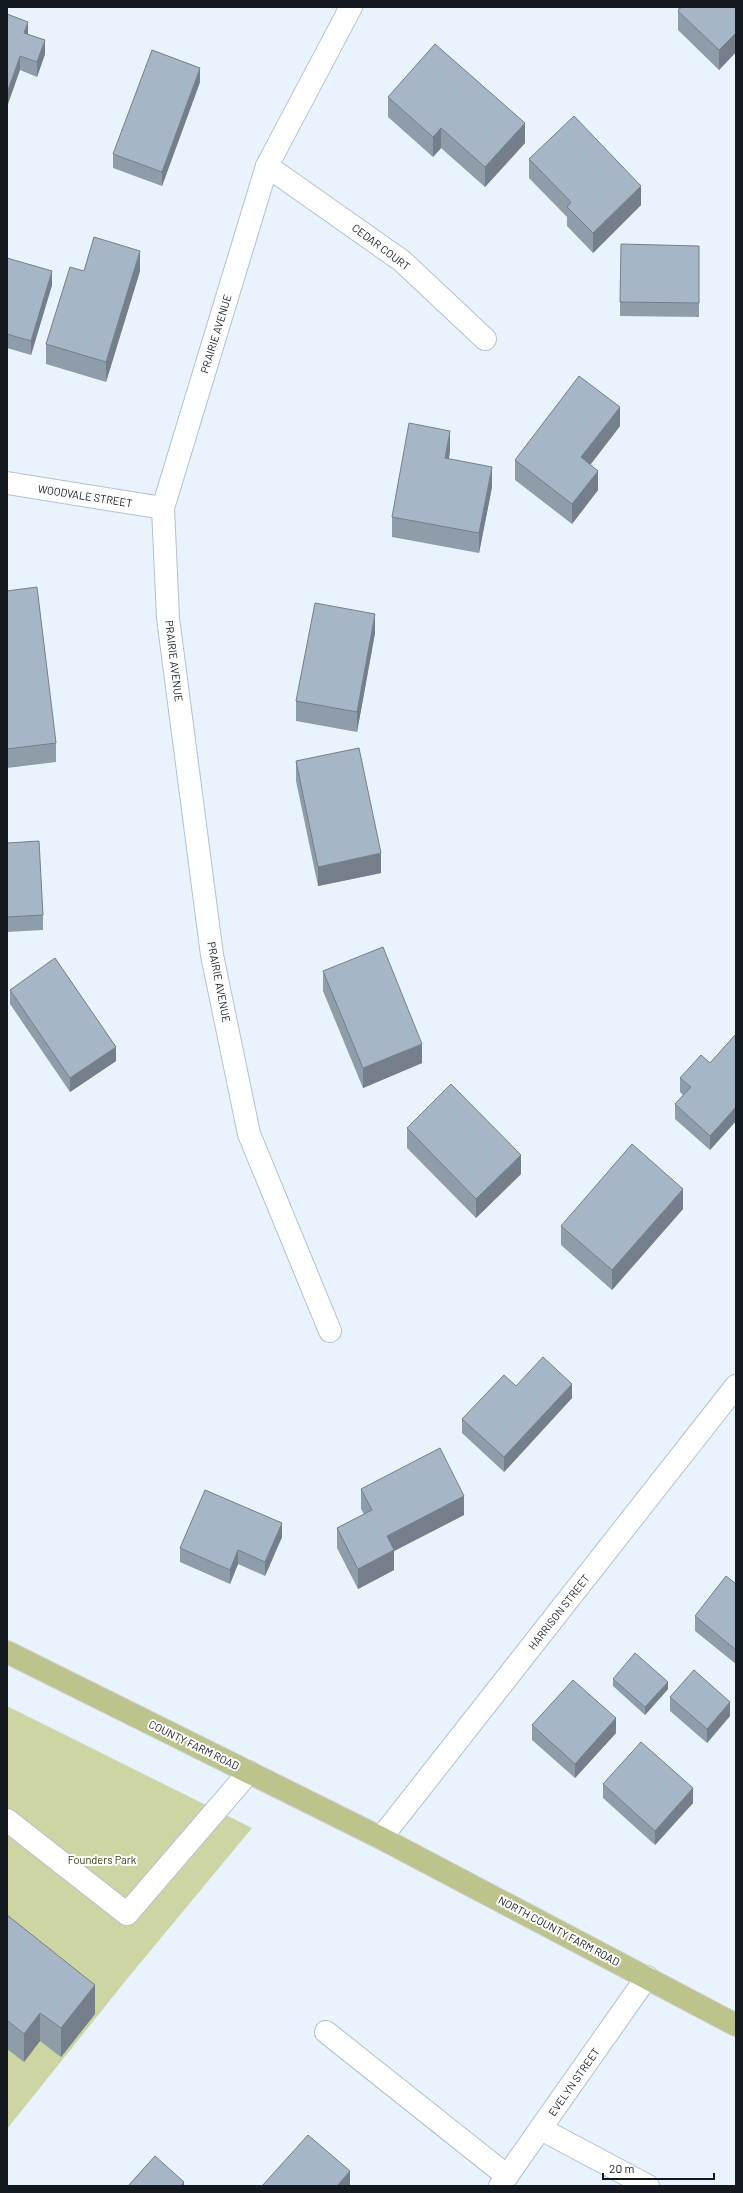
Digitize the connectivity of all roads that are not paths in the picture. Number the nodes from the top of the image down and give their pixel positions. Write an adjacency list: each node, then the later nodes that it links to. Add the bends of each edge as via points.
1 (347, 8): 2 (street, PRAIRIE AVENUE)
2 (267, 166): 3 (street, CEDAR COURT, via 402,261); 5 (street, PRAIRIE AVENUE)
3 (485, 339)
4 (7, 483): 5 (street, WOODVALE STREET)
5 (162, 508): 6 (street, PRAIRIE AVENUE, via 168,618 212,955 249,1134)
6 (330, 1330)
7 (736, 1386): 11 (street, HARRISON STREET)
8 (7, 1652): 9 (main road, COUNTY FARM ROAD)
9 (249, 1772): 10 (street, via 128,1914); 11 (main road, COUNTY FARM ROAD)
10 (7, 1820)
11 (381, 1838): 12 (main road, NORTH COUNTY FARM ROAD)
12 (647, 1977): 13 (main road, NORTH COUNTY FARM ROAD); 15 (street, EVELYN STREET)
13 (736, 2025)
14 (326, 2032): 16 (street)
15 (541, 2129): 16 (street, EVELYN STREET); 17 (street)
16 (504, 2181)
17 (648, 2186)

